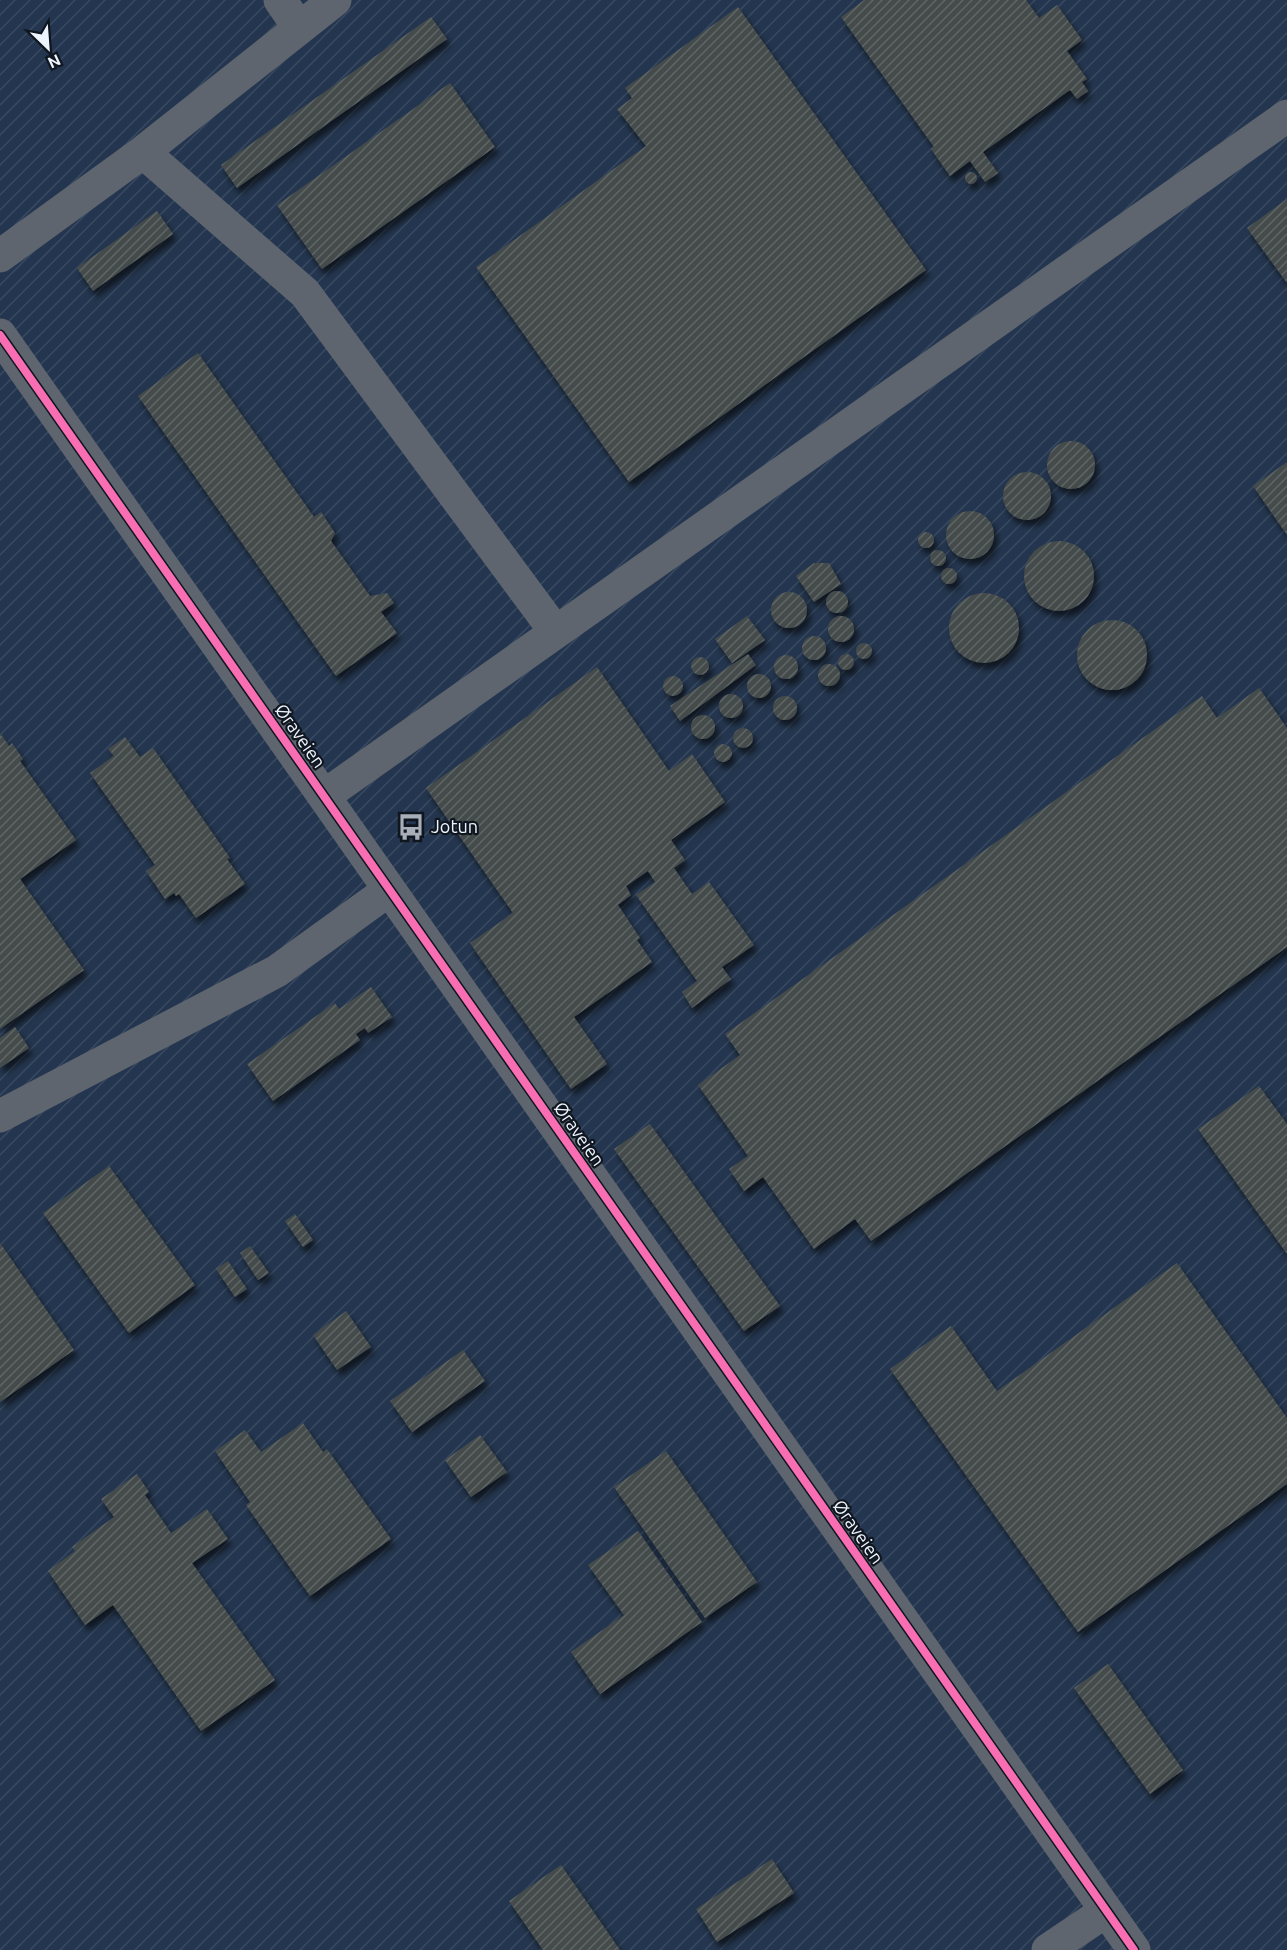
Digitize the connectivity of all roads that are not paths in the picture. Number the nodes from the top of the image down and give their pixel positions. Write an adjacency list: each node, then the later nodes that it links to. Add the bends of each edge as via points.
1 (280, 0): 3 (street)
2 (335, 0): 3 (street)
3 (298, 26): 5 (street)
4 (1287, 116): 8 (street)
5 (143, 152): 6 (street); 8 (street, via 305,293)
6 (0, 256)
7 (0, 335): 9 (street, Øraveien)
8 (555, 631): 9 (street)
9 (324, 796): 10 (street, Øraveien)
10 (389, 890): 11 (street, via 277,970); 12 (street, Øraveien)
11 (0, 1116)
12 (1106, 1911): 13 (street); 14 (street, Øraveien)
13 (1048, 1950)
14 (1134, 1950)

